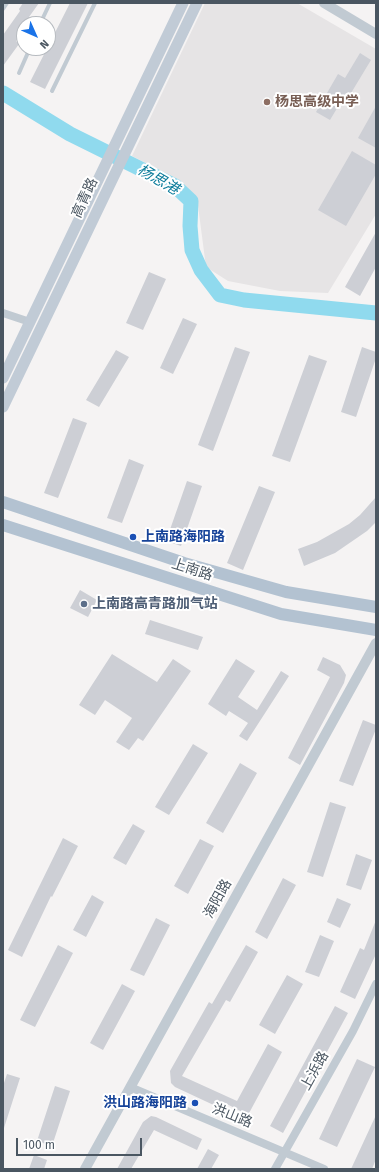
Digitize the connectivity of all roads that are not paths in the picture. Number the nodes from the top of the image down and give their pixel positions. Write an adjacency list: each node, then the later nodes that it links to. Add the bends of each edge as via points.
1 (7, 3): 7 (lane)
2 (50, 3): 8 (lane)
3 (95, 3): 12 (lane)
4 (183, 3): 14 (main road, 高青路)
5 (197, 3): 16 (main road, 高青路)
6 (324, 3): 9 (street)
7 (3, 9)
8 (44, 16)
9 (376, 34)
10 (26, 56): 11 (lane)
11 (19, 73)
12 (52, 91)
13 (3, 313): 14 (street)
14 (30, 322): 15 (main road, 高青路)
15 (3, 378)
16 (3, 407)
17 (3, 502): 19 (main road, 上南路, via 184,562 286,592)
18 (3, 525): 20 (main road, 上南路, via 280,614)
19 (376, 606)
20 (376, 630)
21 (376, 643): 23 (street, 海阳路)
22 (376, 984): 24 (street, 上浜路)
23 (130, 1087): 24 (street, 洪山路); 25 (street, 海阳路)
24 (284, 1151): 26 (street, 上浜路); 27 (street, 洪山路)
25 (85, 1169)
26 (275, 1169)
27 (324, 1169)

